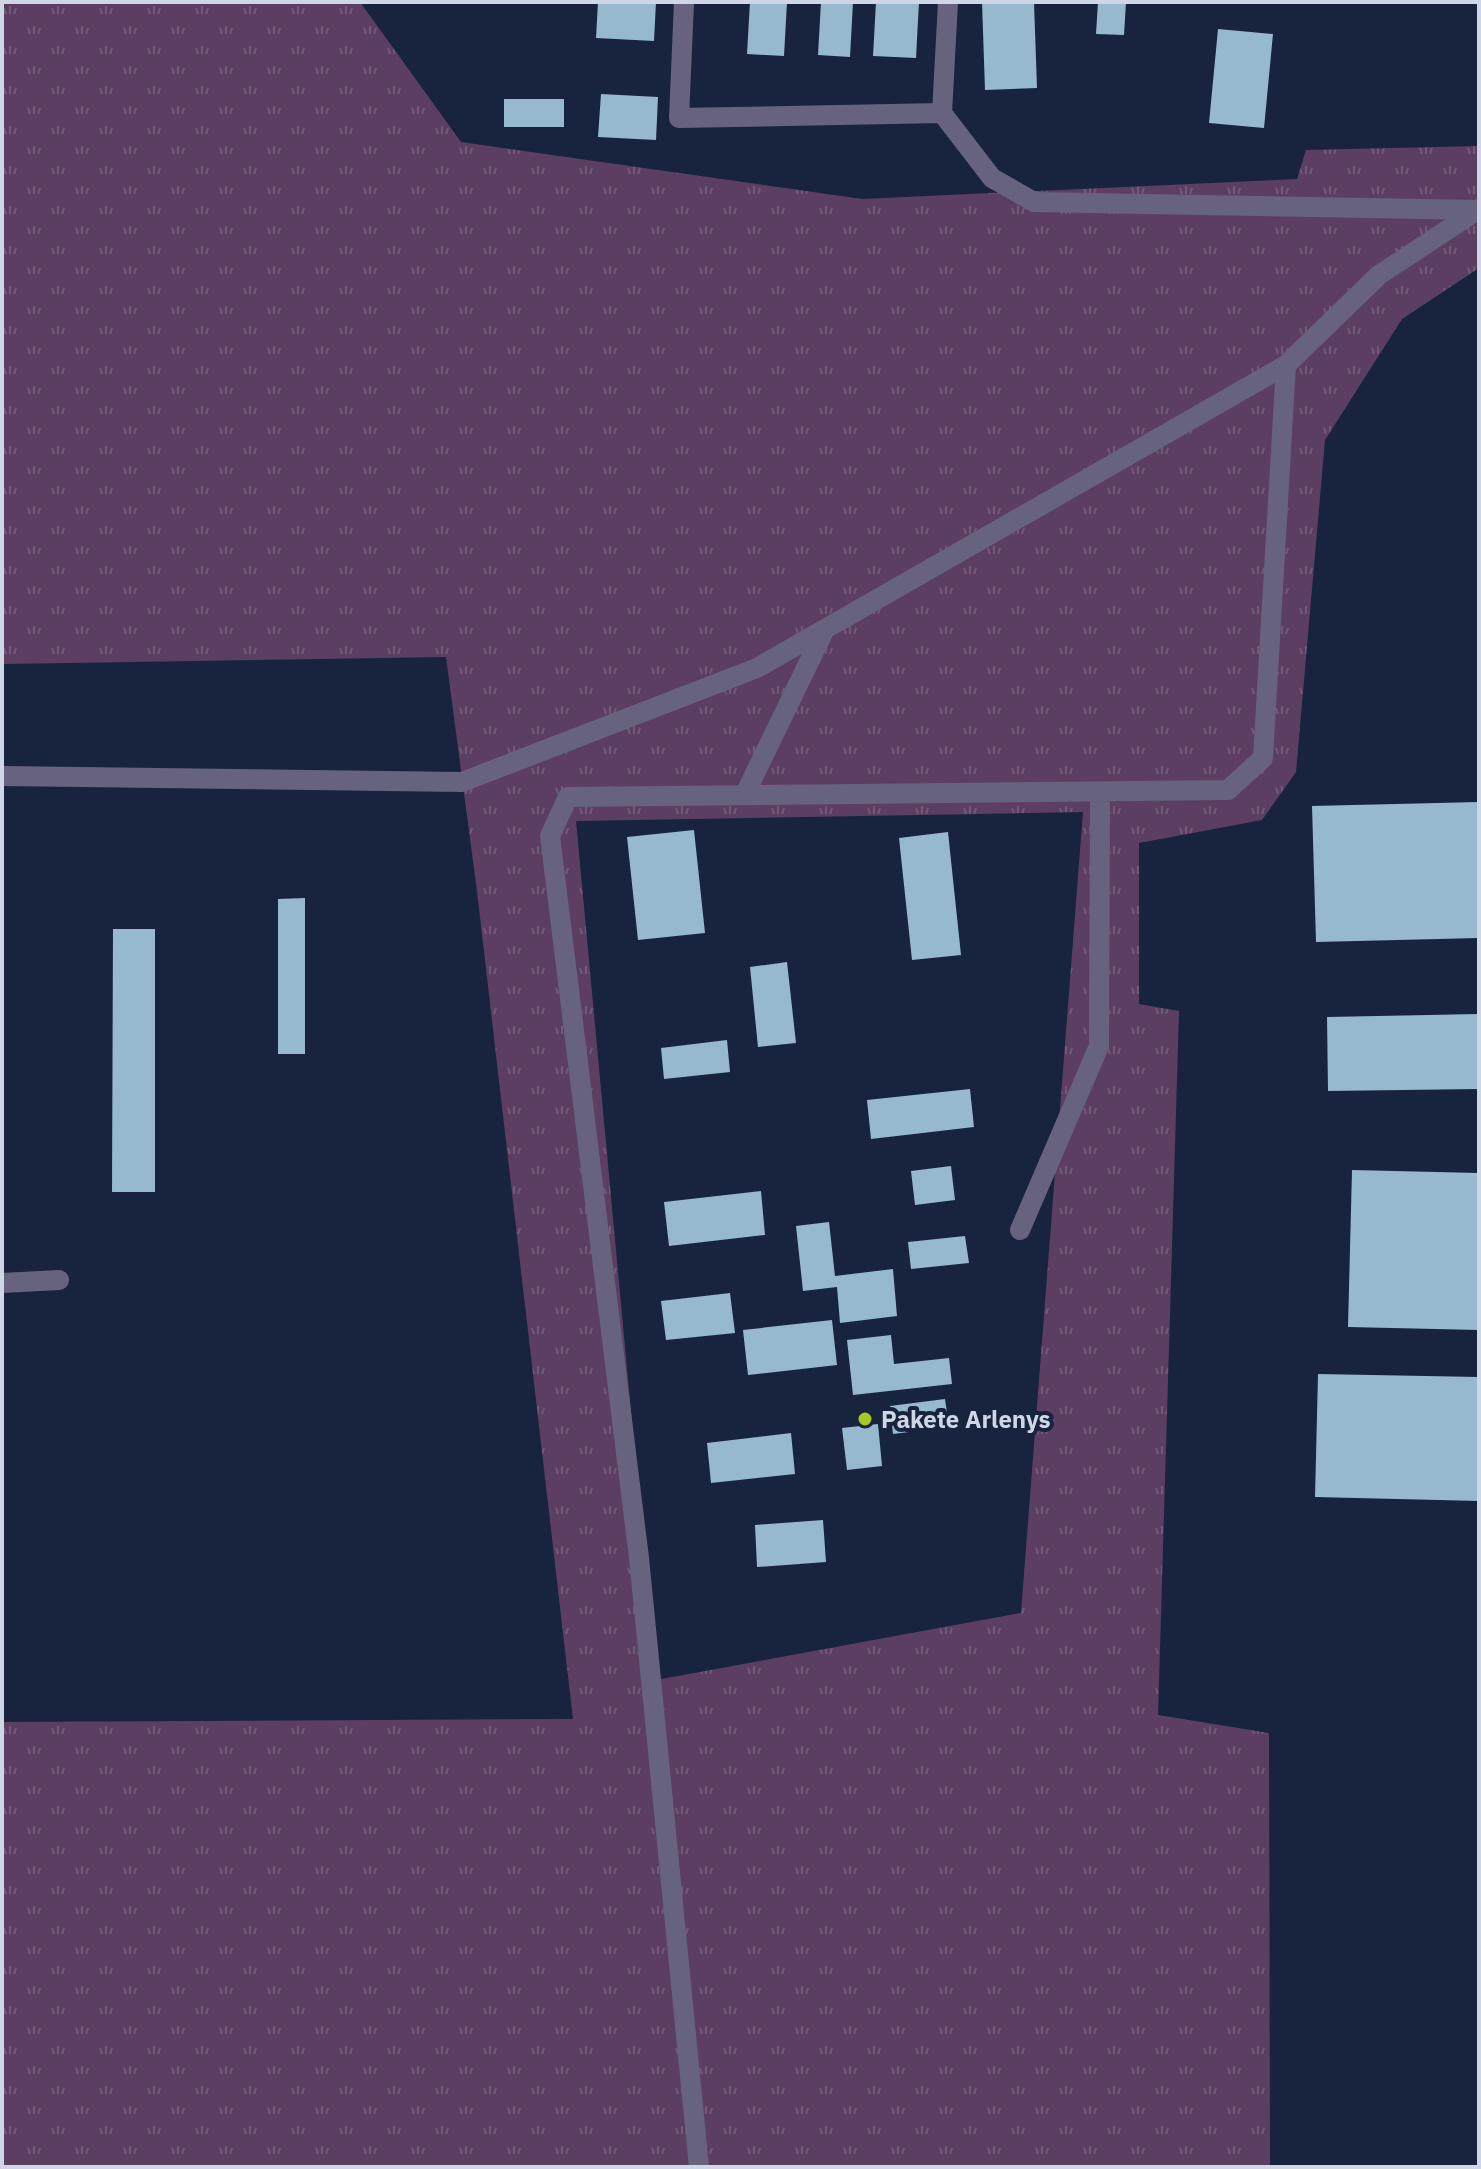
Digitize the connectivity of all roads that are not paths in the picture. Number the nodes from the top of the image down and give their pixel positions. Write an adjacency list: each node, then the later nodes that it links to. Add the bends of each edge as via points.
1 (684, 2): 3 (street, via 679,118)
2 (948, 2): 3 (street)
3 (942, 113): 4 (street, via 992,178 1034,202)
4 (1479, 210): 5 (street, via 1379,275)
5 (1286, 365): 6 (street); 8 (street, via 1263,758 1228,790)
6 (825, 629): 7 (street, via 757,668 462,782); 9 (street)
7 (2, 776)
8 (1100, 792): 9 (street); 10 (street, via 1099,1046)
9 (745, 794): 13 (street, via 568,797 550,836 639,1558)
10 (1020, 1230)
11 (59, 1280): 12 (street)
12 (2, 1283)
13 (699, 2167)

